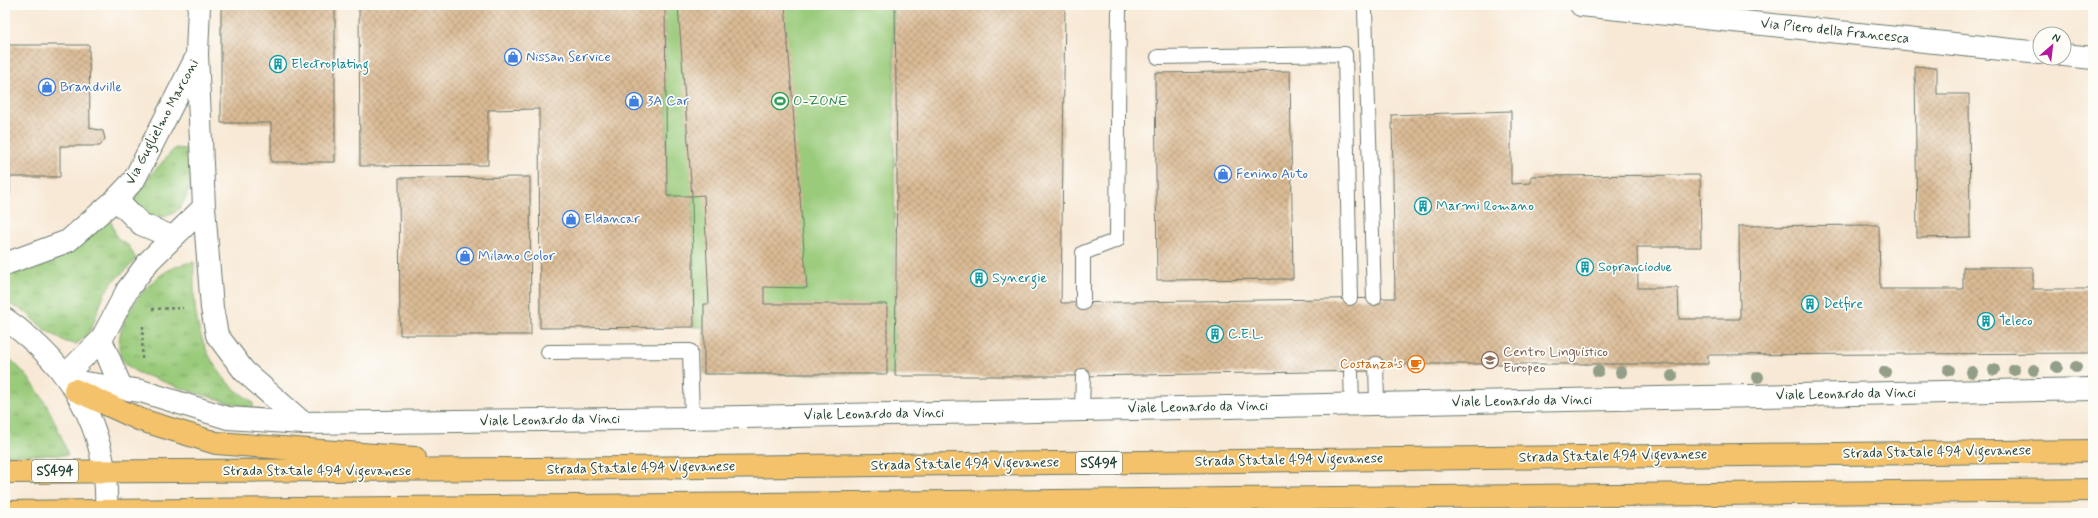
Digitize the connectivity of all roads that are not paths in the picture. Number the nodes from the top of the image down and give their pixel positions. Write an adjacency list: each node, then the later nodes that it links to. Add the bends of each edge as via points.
1 (199, 5): 6 (street, Via Guglielmo Marconi)
2 (1119, 5): 16 (lane, via 1116,240 1083,253)
3 (1581, 5): 5 (street, Via Piero della Francesca)
4 (1365, 10): 15 (lane)
5 (2032, 51)
6 (197, 54): 10 (street, Via Guglielmo Marconi, via 134,180); 11 (street)
7 (2072, 56): 9 (street)
8 (1158, 57): 14 (lane, via 1345,54)
9 (2093, 58)
10 (116, 199): 12 (street, via 141,224); 13 (street, Via Guglielmo Marconi, via 68,241)
11 (204, 207): 12 (street); 30 (street, via 212,308 217,335 244,371)
12 (172, 237): 18 (street, via 149,261 128,289)
13 (5, 264)
14 (1350, 298)
15 (1374, 298)
16 (1083, 303)
17 (5, 319): 23 (street, via 45,351)
18 (101, 340): 23 (street); 24 (street)
19 (548, 352): 29 (lane, via 690,351)
20 (1376, 364): 27 (lane)
21 (1351, 372): 26 (lane)
22 (1082, 376): 28 (lane)
23 (70, 382): 24 (street, Viale Leonardo da Vinci); 32 (main road, via 141,420 216,444 371,454); 33 (street, via 83,404 96,437)
24 (121, 387): 30 (street, Viale Leonardo da Vinci, via 228,418)
25 (2093, 389): 27 (street, Viale Leonardo da Vinci)
26 (1352, 404): 27 (street, Viale Leonardo da Vinci); 28 (street, Viale Leonardo da Vinci)
27 (1377, 404)
28 (1082, 410): 29 (street, Viale Leonardo da Vinci)
29 (692, 418): 30 (street, Viale Leonardo da Vinci)
30 (303, 423)
31 (2093, 451): 32 (main road, Strada Statale 494 Vigevanese / SS494)
32 (536, 469): 33 (main road, Strada Statale 494 Vigevanese / SS494, via 148,472)
33 (104, 470): 34 (main road, Strada Statale 494 Vigevanese / SS494); 37 (street)
34 (5, 472)
35 (2093, 490): 37 (main road)
36 (5, 512): 37 (main road)
37 (106, 512)

